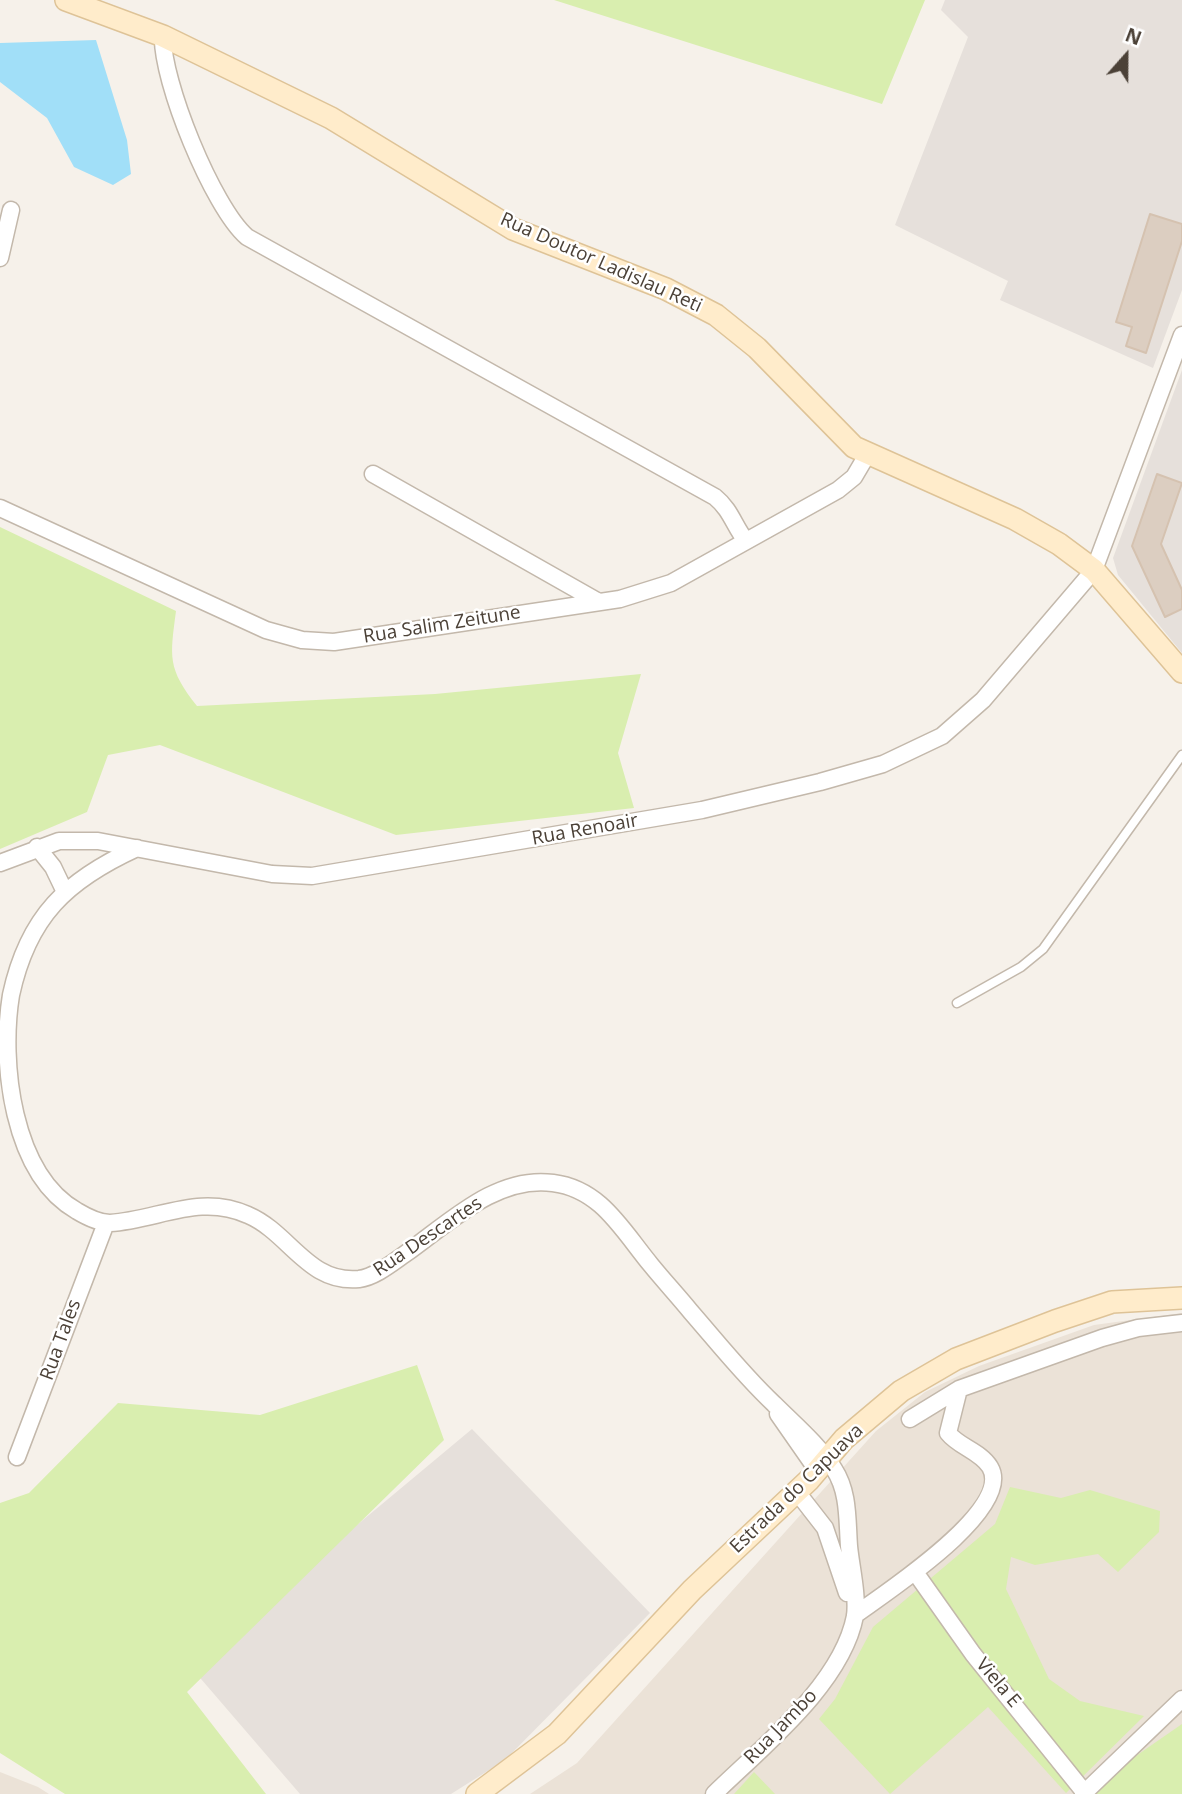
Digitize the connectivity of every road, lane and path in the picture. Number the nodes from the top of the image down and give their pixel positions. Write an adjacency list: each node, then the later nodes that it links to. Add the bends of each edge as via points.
1 (66, 0): 2 (street, Rua Doutor Ladislau Reti)
2 (163, 36): 6 (street, Rua Doutor Ladislau Reti, via 331,118 513,229 666,289 716,315 757,348 841,436); 9 (street, via 167,77 216,195 240,232 715,497 727,507)
3 (11, 210): 4 (street)
4 (0, 258)
5 (1181, 338): 10 (street, Rua Renoair)
6 (867, 455): 9 (street, Rua Salim Zeitune, via 854,477 838,490); 10 (street, Rua Doutor Ladislau Reti, via 1015,519)
7 (373, 474): 11 (street)
8 (0, 508): 11 (street, Rua Salim Zeitune, via 267,630 302,640 334,642)
9 (746, 541): 11 (street, Rua Salim Zeitune, via 656,589)
10 (1094, 570): 12 (street, Rua Doutor Ladislau Reti); 15 (street, Rua Renoair, via 983,700 942,736 883,764 702,810 312,876 272,874)
11 (597, 601)
12 (1182, 672)
13 (1182, 755): 18 (lane, via 1043,949 1021,967)
14 (37, 847): 15 (street, Rua Renoair, via 59,841 98,841); 16 (street, Rua Renoair); 17 (street)
15 (137, 848): 17 (street, via 96,867)
16 (0, 863)
17 (64, 890): 19 (street, via 30,941 16,975 5,1056 9,1089 36,1169 50,1189 67,1205)
18 (957, 1003)
19 (106, 1223): 24 (street, Rua Tales); 25 (street, Rua Descartes, via 216,1205 250,1215 279,1235 303,1261 333,1278 363,1279 495,1191 551,1182 581,1190 608,1209 649,1263 772,1402 789,1433)
20 (1182, 1298): 25 (street, Estrada do Capuava, via 1112,1302 956,1359 901,1391)
21 (1182, 1323): 22 (street, via 1102,1338)
22 (960, 1389): 23 (street); 27 (street, via 948,1433 990,1467 994,1482 981,1513)
23 (909, 1419)
24 (17, 1457)
25 (822, 1464): 26 (street, Estrada do Capuava); 28 (street, Rua Descartes, via 842,1482 845,1495)
26 (797, 1492): 28 (street, via 825,1528); 31 (street, Estrada do Capuava, via 692,1590 557,1734)
27 (915, 1572): 28 (street); 30 (street, Viela E, via 973,1654)
28 (855, 1615): 32 (street, Rua Jambo, via 834,1666 810,1700)
29 (1182, 1699): 30 (street)
30 (1084, 1793)
31 (477, 1794)
32 (714, 1794)

